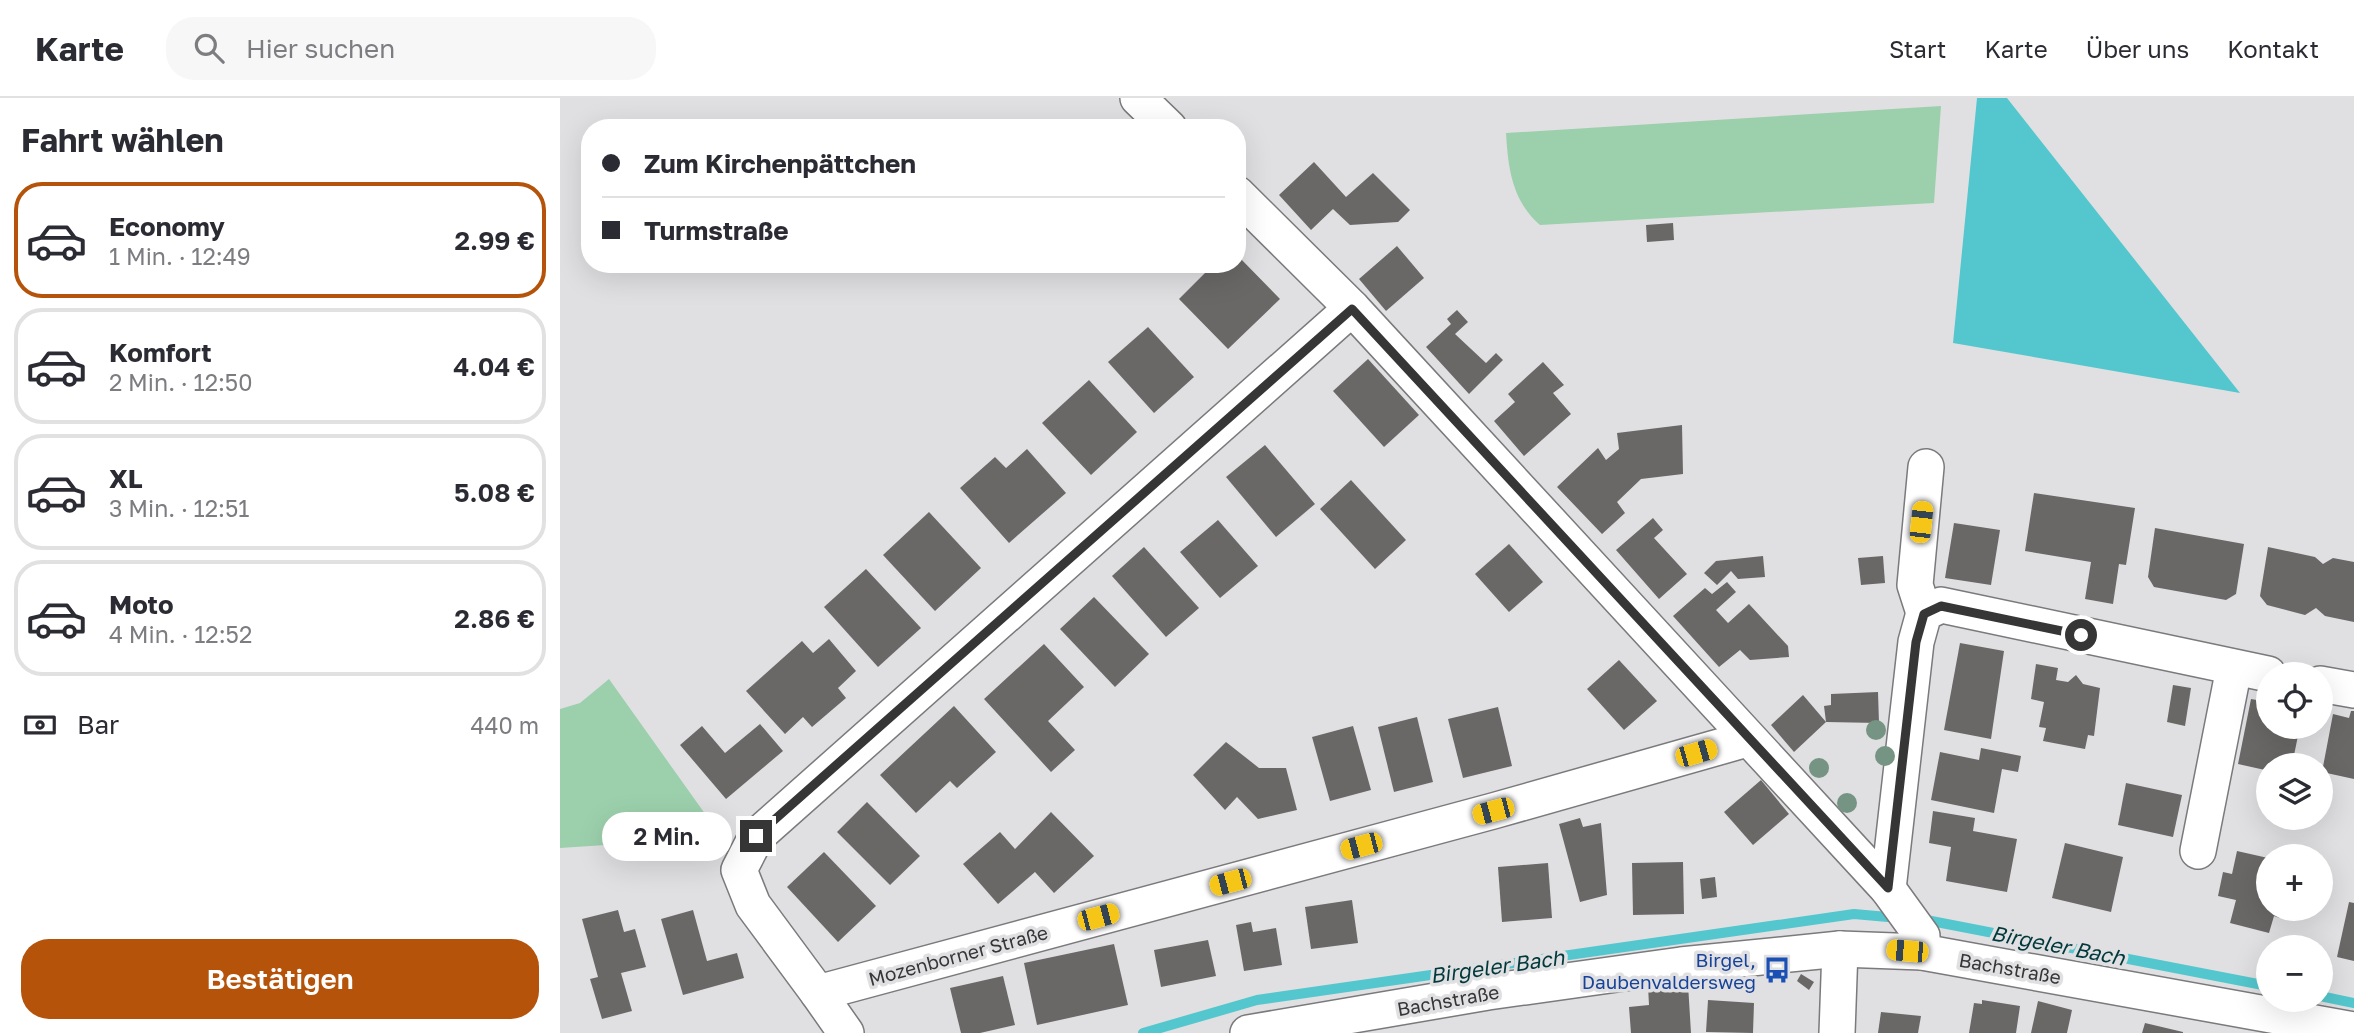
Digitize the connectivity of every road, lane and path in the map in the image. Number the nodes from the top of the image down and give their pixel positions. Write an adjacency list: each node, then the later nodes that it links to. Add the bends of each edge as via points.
1 (1138, 98): 2 (street)
2 (1160, 119)
3 (1246, 203): 4 (street)
4 (1352, 309): 11 (street); 16 (street, via 756,836 739,870 754,905)
5 (1926, 467): 6 (street, via 1915,585)
6 (1924, 614): 7 (street, via 1941,606); 13 (street, via 1916,642)
7 (2234, 668): 8 (street); 12 (street)
8 (2256, 672)
9 (2333, 686): 10 (street)
10 (2354, 690)
11 (1747, 739): 13 (street); 16 (street, Mozenborner Straße)
12 (2198, 851)
13 (1894, 897): 14 (street)
14 (1922, 944): 15 (street, Bachstraße); 17 (street, Bachstraße)
15 (1840, 949): 19 (street, Bachstraße, via 1488,992); 20 (street)
16 (818, 993): 18 (street)
17 (2354, 1030)
18 (846, 1033)
19 (1248, 1033)
20 (1837, 1033)

